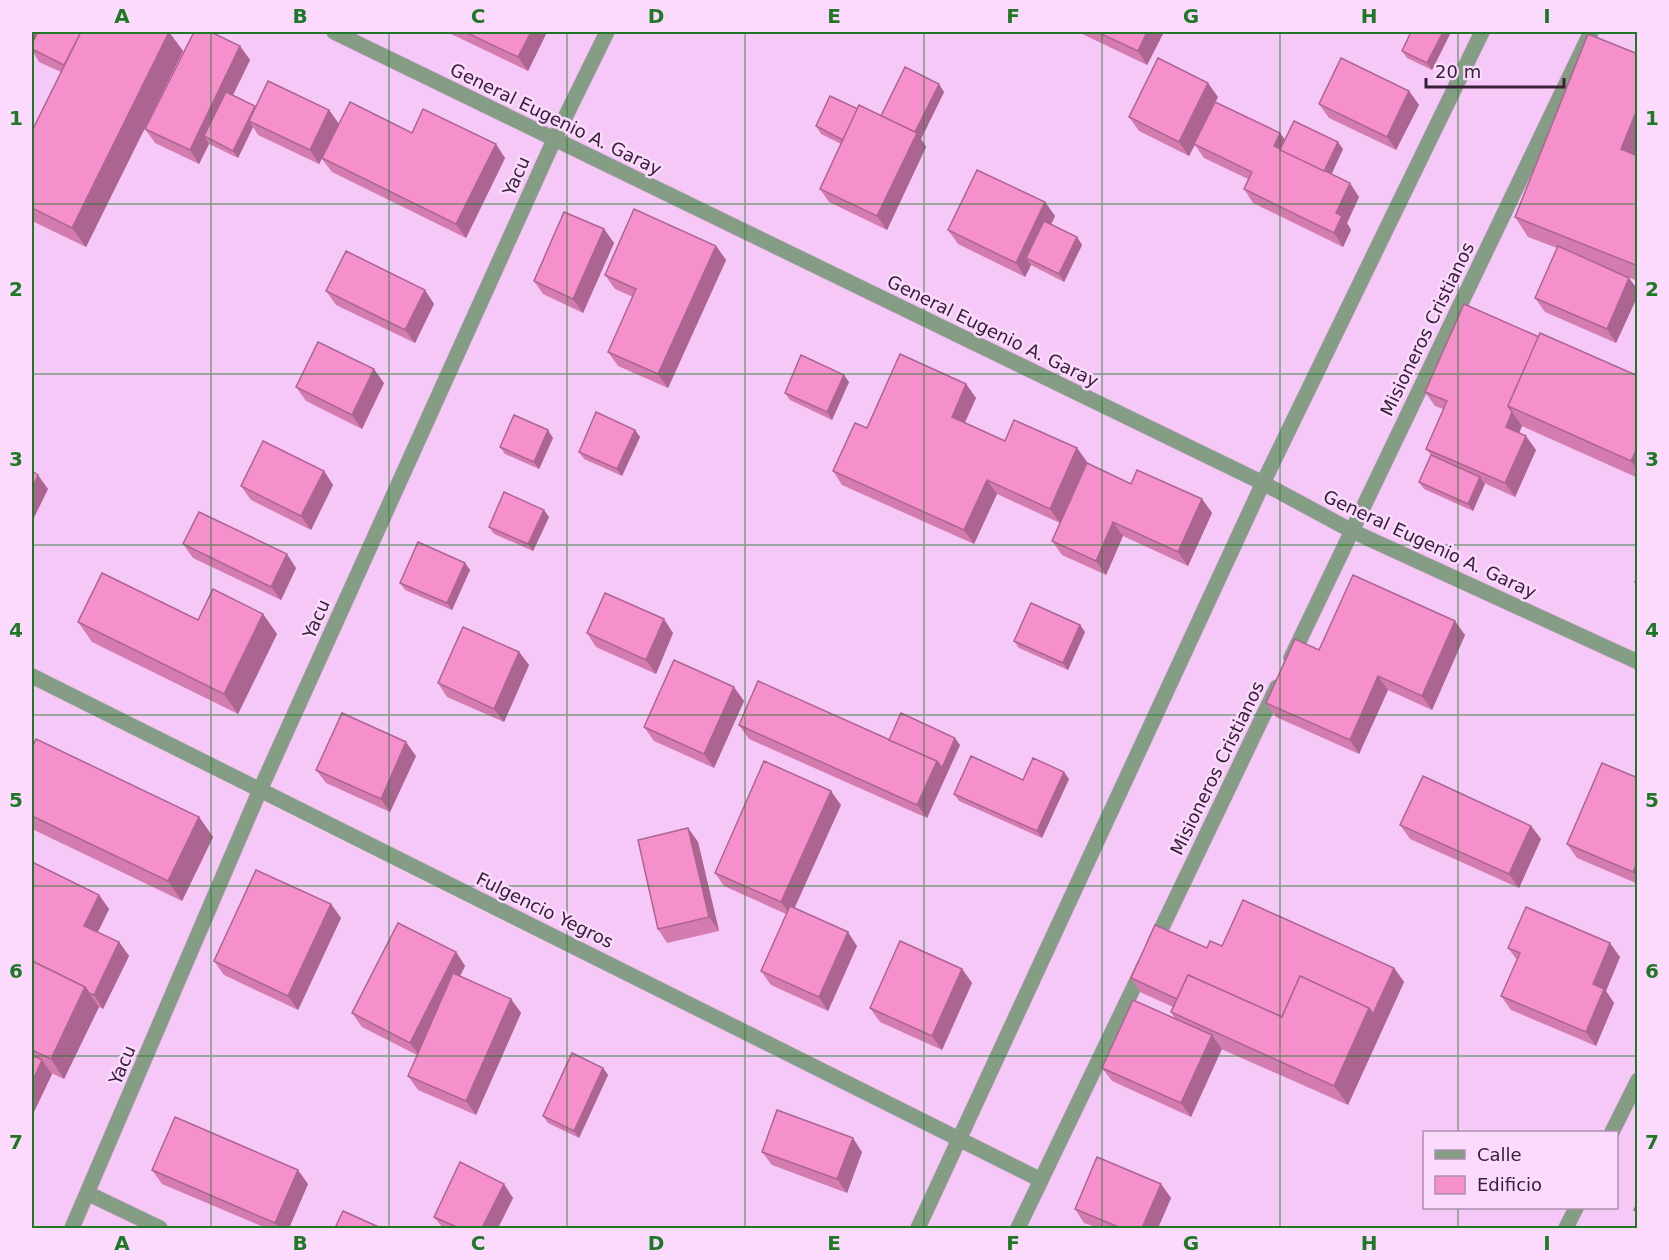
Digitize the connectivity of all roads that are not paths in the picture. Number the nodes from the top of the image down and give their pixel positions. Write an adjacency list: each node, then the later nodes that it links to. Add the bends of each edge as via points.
1 (334, 32): 5 (street, General Eugenio A. Garay)
2 (608, 32): 5 (street, Yacu)
3 (1482, 32): 6 (street)
4 (1591, 32): 7 (street, Misioneros Cristianos)
5 (554, 140): 6 (street, General Eugenio A. Garay); 10 (street, Yacu)
6 (1263, 483): 7 (street, General Eugenio A. Garay); 13 (street)
7 (1352, 531): 8 (street, General Eugenio A. Garay); 14 (street, Misioneros Cristianos)
8 (1638, 662)
9 (32, 676): 10 (street, Fulgencio Yegros)
10 (260, 790): 13 (street, Fulgencio Yegros); 15 (street, Yacu)
11 (1638, 1080): 12 (street)
12 (1612, 1131)
13 (961, 1138): 14 (street, Fulgencio Yegros); 19 (street)
14 (1041, 1180): 20 (street, Misioneros Cristianos)
15 (89, 1194): 17 (street, Yacu); 18 (street)
16 (1576, 1209): 21 (street)
17 (72, 1228)
18 (160, 1228)
19 (918, 1228)
20 (1018, 1228)
21 (1566, 1228)

